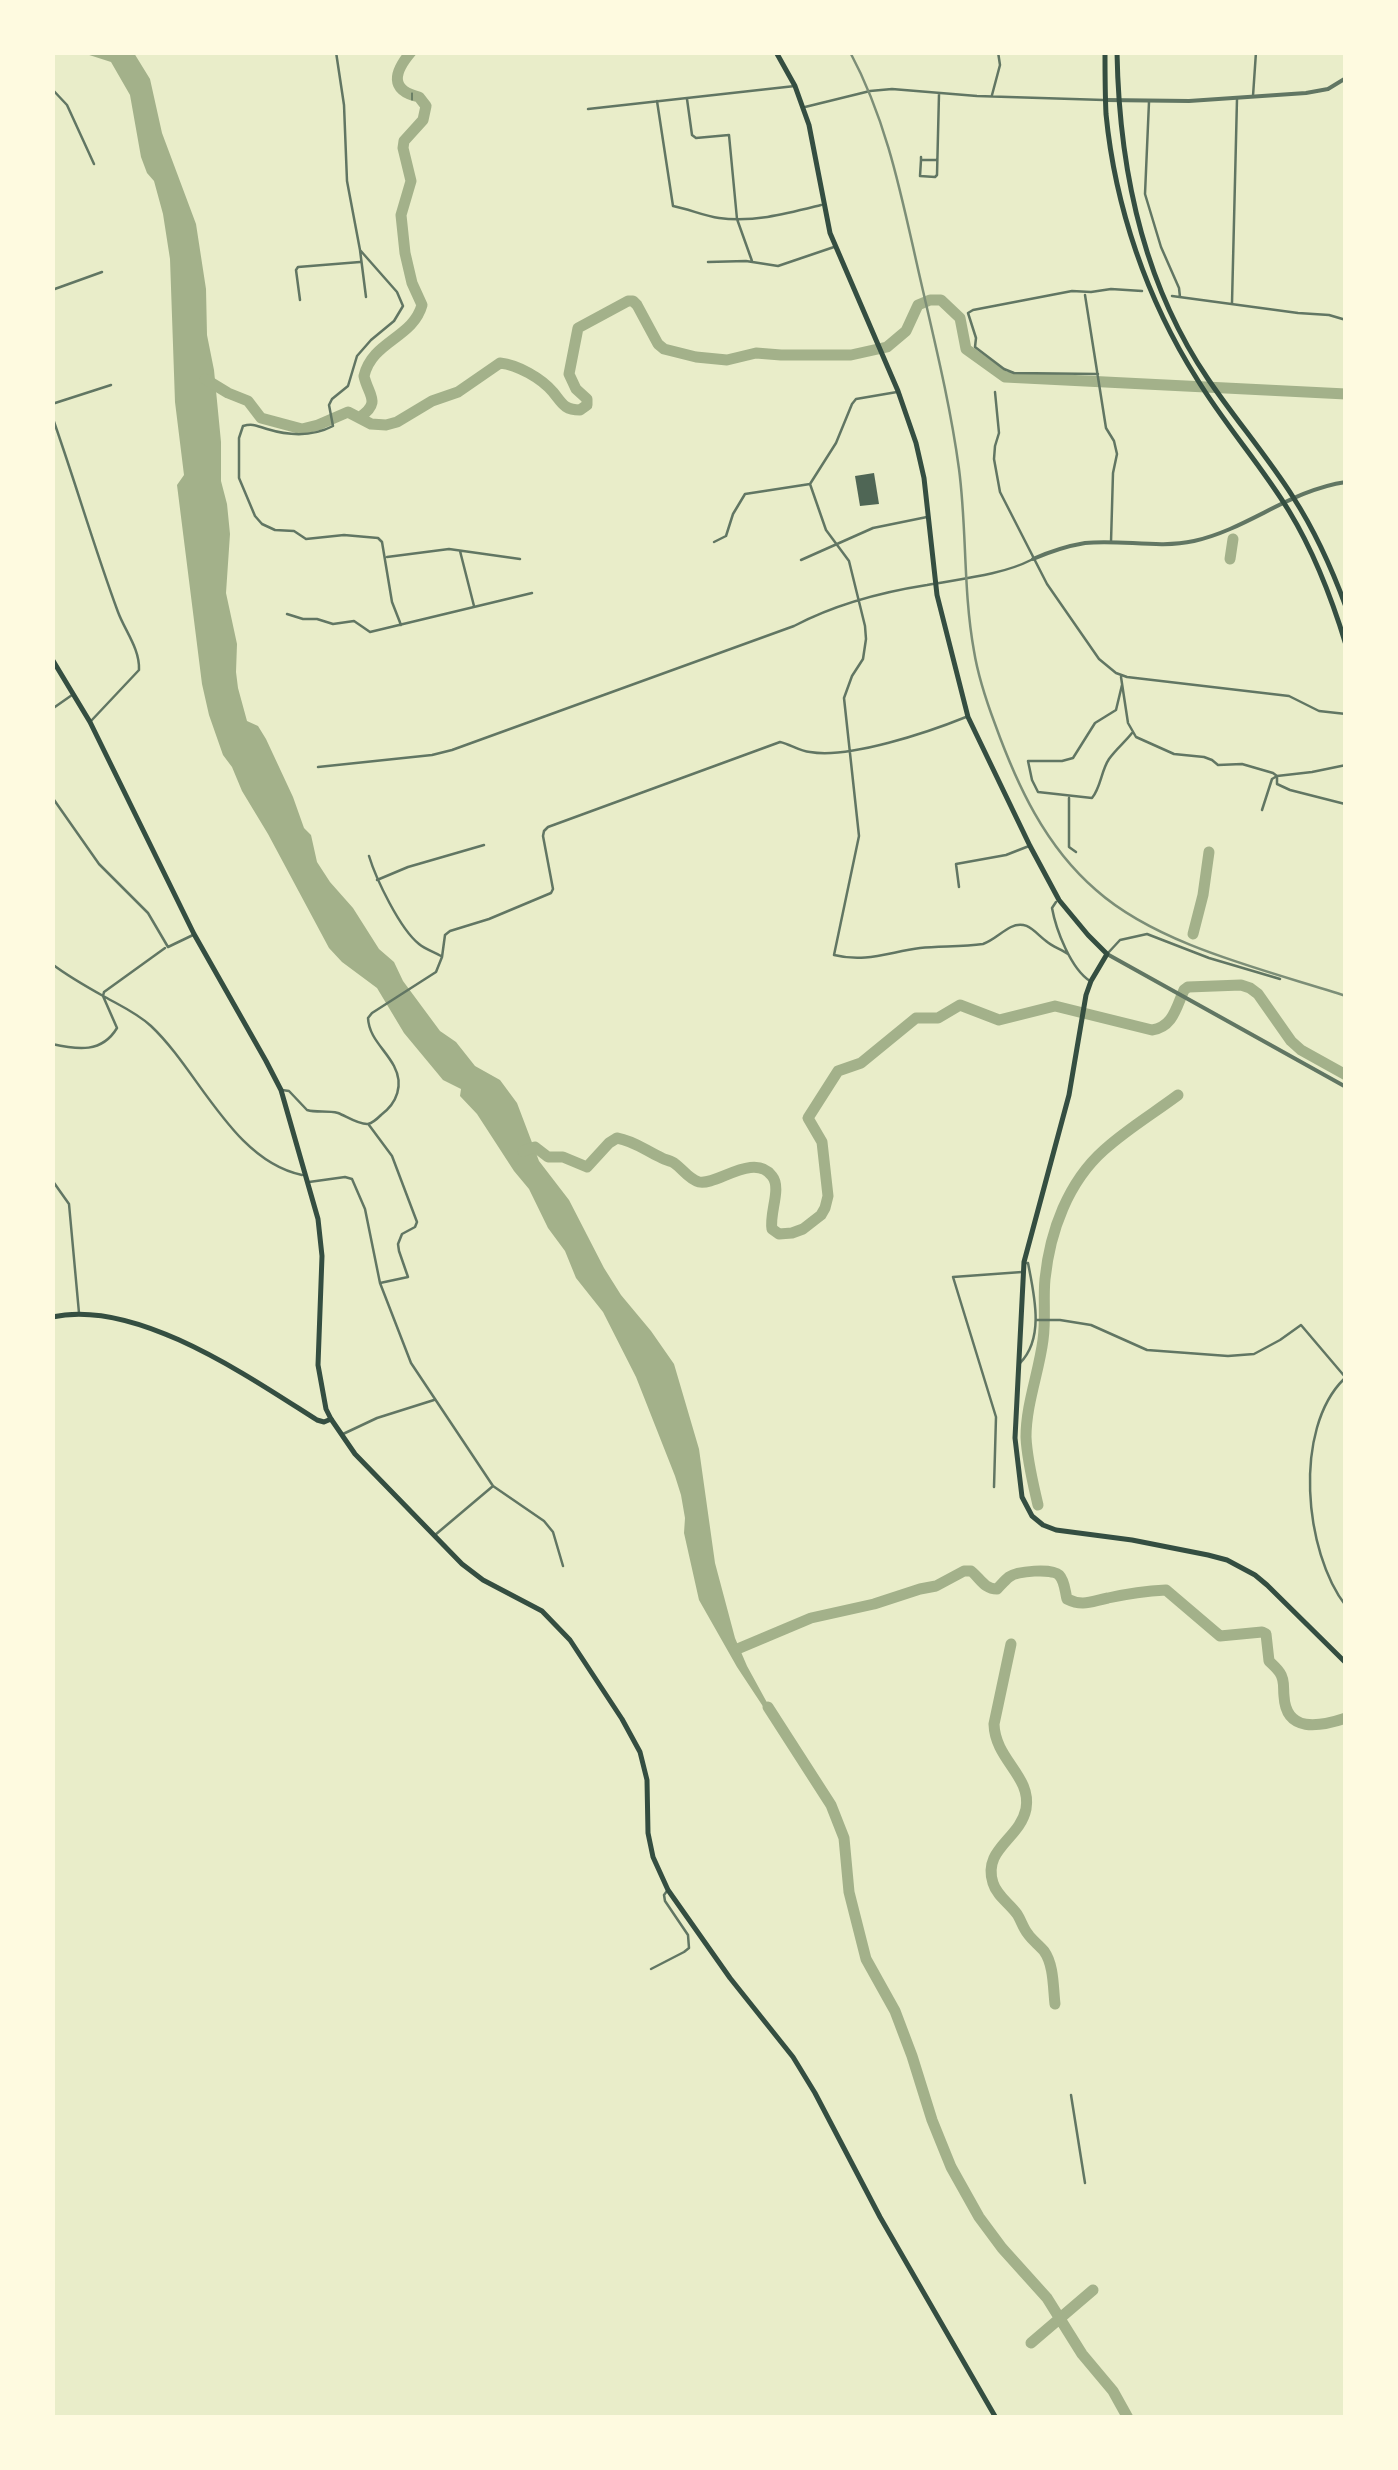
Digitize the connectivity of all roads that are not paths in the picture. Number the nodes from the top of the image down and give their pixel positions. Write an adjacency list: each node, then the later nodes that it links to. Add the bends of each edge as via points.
1 (336, 52): 26 (street)
2 (776, 52): 8 (main road)
3 (998, 52): 11 (street)
4 (1105, 52): 15 (main road)
5 (1117, 52): 16 (main road)
6 (1256, 52): 12 (street)
7 (1346, 78): 12 (street, via 1319,92)
8 (795, 86): 14 (street); 19 (main road)
9 (52, 89): 22 (street, via 68,105)
10 (940, 93): 11 (street); 19 (street, via 881,90); 21 (street)
11 (992, 96): 15 (street)
12 (1253, 96): 13 (street)
13 (1237, 97): 18 (street); 38 (street)
14 (686, 98): 17 (street); 24 (street, via 692,135 728,135)
15 (1105, 100): 16 (street); 49 (main road, via 1117,185 1158,306 1196,378)
16 (1118, 100): 18 (street); 48 (main road, via 1131,196 1175,323)
17 (657, 101): 20 (street); 24 (street, via 673,206)
18 (1149, 102): 36 (street, via 1145,194)
19 (803, 108): 23 (main road)
20 (588, 109)
21 (937, 160): 21 (street, via 935,177 920,176 921,158)
22 (94, 164)
23 (823, 204): 24 (street); 25 (main road)
24 (737, 218): 27 (street)
25 (835, 247): 27 (street, via 778,266); 42 (main road)
26 (360, 250): 28 (street); 55 (street, via 403,306 357,356 348,386 332,399 333,426 315,434 243,426 238,467 255,516 269,528 306,539 378,538)
27 (752, 261): 29 (street)
28 (361, 262): 35 (street); 37 (street, via 298,267)
29 (708, 262)
30 (102, 272): 31 (street)
31 (52, 290)
32 (1142, 292): 33 (street)
33 (1085, 293): 40 (street); 40 (street, via 968,314 975,347 1004,370)
34 (1172, 296): 36 (street)
35 (366, 297)
36 (1180, 297): 38 (street)
37 (300, 300)
38 (1232, 303): 39 (street)
39 (1346, 320)
40 (1098, 375): 53 (street, via 1106,428 1118,454)
41 (111, 385): 44 (street)
42 (898, 391): 47 (street, via 852,404); 50 (main road, via 920,458)
43 (996, 392): 57 (street, via 1000,492)
44 (52, 404)
45 (52, 416): 74 (street, via 140,666)
46 (1346, 482): 48 (street)
47 (810, 484): 51 (street, via 745,494 726,536); 52 (street, via 826,530)
48 (1294, 498): 49 (street); 63 (main road)
49 (1283, 502): 53 (street, via 1191,542); 66 (main road)
50 (928, 517): 52 (street); 59 (main road)
51 (714, 542)
52 (838, 543): 58 (street); 61 (street)
53 (1111, 543): 57 (street, via 1070,546)
54 (460, 550): 55 (street); 56 (street); 62 (street)
55 (384, 558): 65 (street)
56 (520, 558)
57 (1033, 559): 59 (street); 68 (street, via 1099,659)
58 (801, 560)
59 (936, 584): 61 (street); 73 (main road)
60 (532, 594): 62 (street)
61 (860, 600): 76 (street, via 866,639 844,698); 78 (street, via 452,750)
62 (474, 606): 65 (street)
63 (1346, 607)
64 (288, 614): 65 (street, via 333,624 354,621 370,632)
65 (401, 625)
66 (1346, 645)
67 (52, 659): 70 (main road)
68 (1122, 676): 69 (street); 72 (street, via 1290,696 1319,711)
69 (1122, 684): 75 (street); 80 (street, via 1116,710 1095,724 1073,758 1028,761 1038,792)
70 (73, 694): 71 (street); 74 (main road)
71 (52, 709)
72 (1346, 714)
73 (968, 717): 76 (street); 85 (main road)
74 (90, 722): 91 (main road)
75 (1132, 732): 79 (street, via 1174,754); 80 (street, via 1109,759 1096,796)
76 (849, 750): 93 (street, via 860,836 834,955 875,957 983,944 1019,924); 95 (street, via 810,752 780,742 548,827 551,893 444,934)
77 (1346, 764): 79 (street)
78 (318, 767)
79 (1276, 776): 82 (street); 83 (street, via 1277,784 1345,804)
80 (1069, 796): 86 (street, via 1069,847)
81 (52, 797): 92 (street)
82 (1262, 810)
83 (1346, 812)
84 (484, 845): 88 (street)
85 (1030, 846): 89 (street, via 956,864); 90 (main road)
86 (1076, 852)
87 (369, 856): 88 (street)
88 (378, 880): 95 (street, via 409,934)
89 (959, 887)
90 (1059, 900): 93 (street, via 1052,908); 94 (main road)
91 (194, 934): 92 (street); 102 (main road)
92 (168, 947): 99 (street)
93 (1068, 954): 98 (street)
94 (1107, 954): 97 (street, via 1120,940 1147,934); 98 (main road); 101 (street)
95 (442, 957): 103 (street, via 430,976 368,1018 394,1066 398,1089 392,1106)
96 (52, 964): 99 (street)
97 (1280, 980)
98 (1091, 981): 106 (main road, via 1069,1095)
99 (103, 996): 100 (street, via 116,1032 94,1048); 104 (street, via 167,1042 248,1145 274,1166)
100 (52, 1044)
101 (1346, 1087)
102 (281, 1090): 103 (street, via 307,1110); 104 (main road)
103 (368, 1124): 108 (street, via 392,1156 417,1222 398,1244 408,1277)
104 (307, 1178): 108 (street, via 352,1179 366,1210); 115 (main road, via 321,1238 319,1381)
105 (54, 1183): 109 (street, via 69,1204)
106 (1024, 1262): 107 (main road); 111 (street)
107 (1023, 1272): 112 (main road); 118 (street, via 953,1278 996,1416)
108 (380, 1282): 114 (street, via 404,1347)
109 (80, 1313): 110 (main road); 115 (main road, via 114,1317 198,1348 317,1420)
110 (52, 1317)
111 (1038, 1320): 112 (street); 113 (street, via 1090,1325 1147,1350 1228,1356 1254,1354 1301,1325)
112 (1018, 1364): 122 (main road, via 1016,1455 1032,1516 1056,1530 1227,1560 1267,1585)
113 (1346, 1378): 121 (street, via 1324,1406 1309,1486 1321,1560)
114 (435, 1400): 116 (street); 117 (street)
115 (331, 1419): 116 (main road)
116 (342, 1436): 119 (main road)
117 (493, 1486): 119 (street); 120 (street, via 544,1521)
118 (994, 1487)
119 (434, 1536): 123 (main road, via 484,1580 542,1611 580,1655 640,1752 652,1857)
120 (563, 1566)
121 (1346, 1606)
122 (1346, 1663)
123 (668, 1890): 124 (street, via 665,1902 688,1935 689,1948); 127 (main road, via 800,2069)
124 (651, 1968)
125 (1071, 2095): 126 (street)
126 (1085, 2182)
127 (994, 2418)

